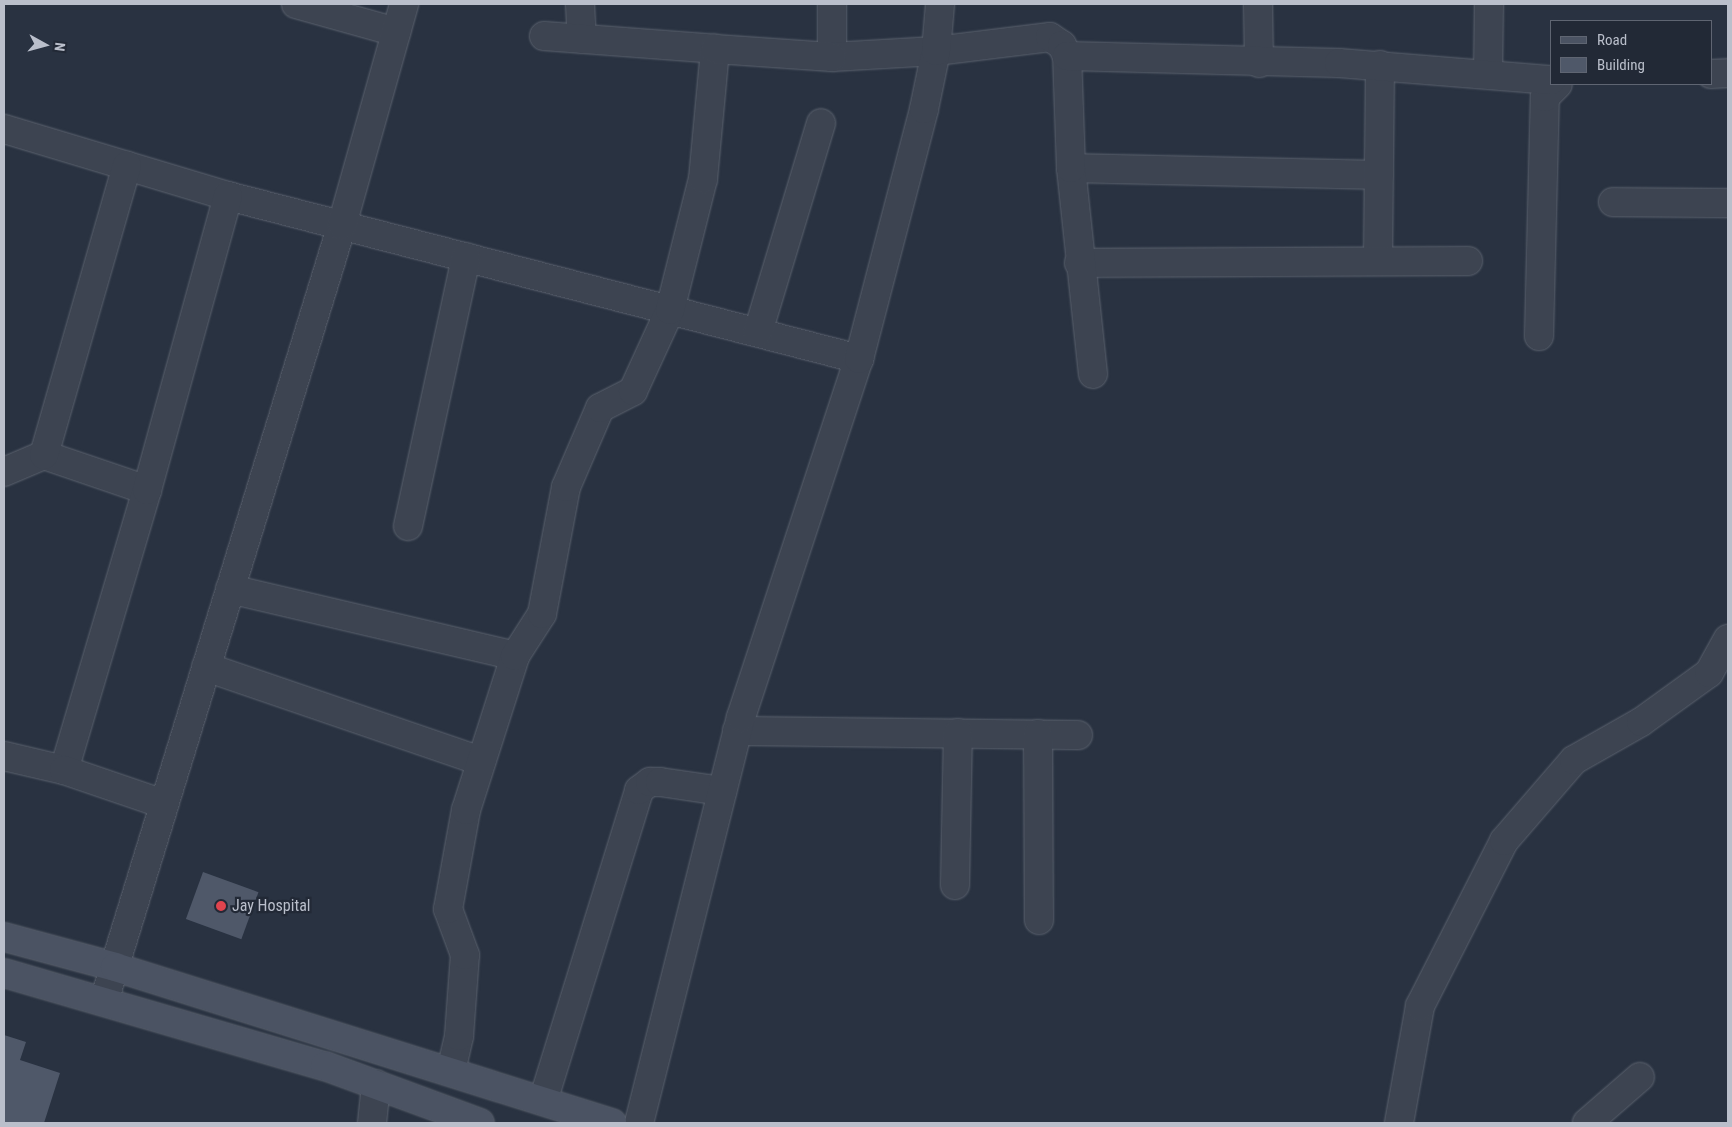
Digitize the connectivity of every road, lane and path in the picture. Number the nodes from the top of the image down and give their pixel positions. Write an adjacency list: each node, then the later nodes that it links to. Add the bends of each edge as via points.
1 (296, 4): 8 (street)
2 (404, 4): 8 (street)
3 (580, 4): 10 (street)
4 (832, 4): 13 (street)
5 (940, 4): 12 (street)
6 (1258, 4): 15 (street)
7 (1488, 4): 18 (street)
8 (396, 32): 30 (street)
9 (544, 36): 10 (street)
10 (582, 39): 11 (street)
11 (715, 49): 13 (street); 35 (street, via 703,179)
12 (936, 51): 13 (street); 14 (street, via 1050,37 1062,45); 38 (street)
13 (832, 56)
14 (1068, 56): 15 (street); 25 (street)
15 (1259, 63): 16 (street)
16 (1380, 65): 18 (street); 26 (street)
17 (1728, 73): 19 (street)
18 (1488, 74): 20 (street)
19 (1712, 74)
20 (1550, 80)
21 (1557, 85): 37 (street, via 1546,97)
22 (821, 123): 36 (street)
23 (4, 129): 24 (street)
24 (127, 166): 27 (street); 40 (street)
25 (1070, 168): 26 (street); 34 (street)
26 (1379, 175): 32 (street)
27 (228, 196): 30 (street); 42 (street)
28 (1613, 202): 29 (street)
29 (1728, 203)
30 (342, 225): 31 (street); 44 (street)
31 (466, 257): 35 (street); 43 (street)
32 (1378, 259): 33 (street); 34 (street)
33 (1468, 261)
34 (1080, 263): 39 (street)
35 (670, 310): 36 (street); 46 (street, via 633,391 600,408 566,488 542,614)
36 (758, 332): 38 (street)
37 (1539, 336)
38 (858, 359): 48 (street)
39 (1093, 374)
40 (44, 455): 41 (street); 42 (street)
41 (4, 472)
42 (147, 490): 54 (street)
43 (408, 526)
44 (230, 589): 46 (street); 47 (street)
45 (1728, 639): 71 (street, via 1709,673 1641,722 1574,760 1504,841 1420,1006)
46 (515, 656): 53 (street)
47 (206, 667): 53 (street); 56 (street)
48 (737, 731): 49 (street); 55 (street)
49 (958, 733): 50 (street); 57 (street)
50 (1038, 734): 51 (street); 58 (street)
51 (1078, 735)
52 (4, 756): 54 (street)
53 (482, 762): 63 (street, via 466,810 448,909 465,955 459,1036)
54 (64, 770): 56 (street)
55 (722, 792): 66 (street, via 660,782 650,782 639,790); 70 (street)
56 (164, 804): 60 (street)
57 (955, 885)
58 (1039, 920)
59 (4, 937): 60 (street)
60 (115, 967): 62 (street); 63 (street)
61 (4, 973): 62 (street)
62 (104, 1001): 65 (street)
63 (451, 1071): 66 (street)
64 (1640, 1077): 72 (street)
65 (376, 1084): 67 (street); 68 (street)
66 (543, 1101): 69 (street)
67 (372, 1123)
68 (480, 1123)
69 (612, 1123)
70 (639, 1123)
71 (1398, 1123)
72 (1587, 1123)

